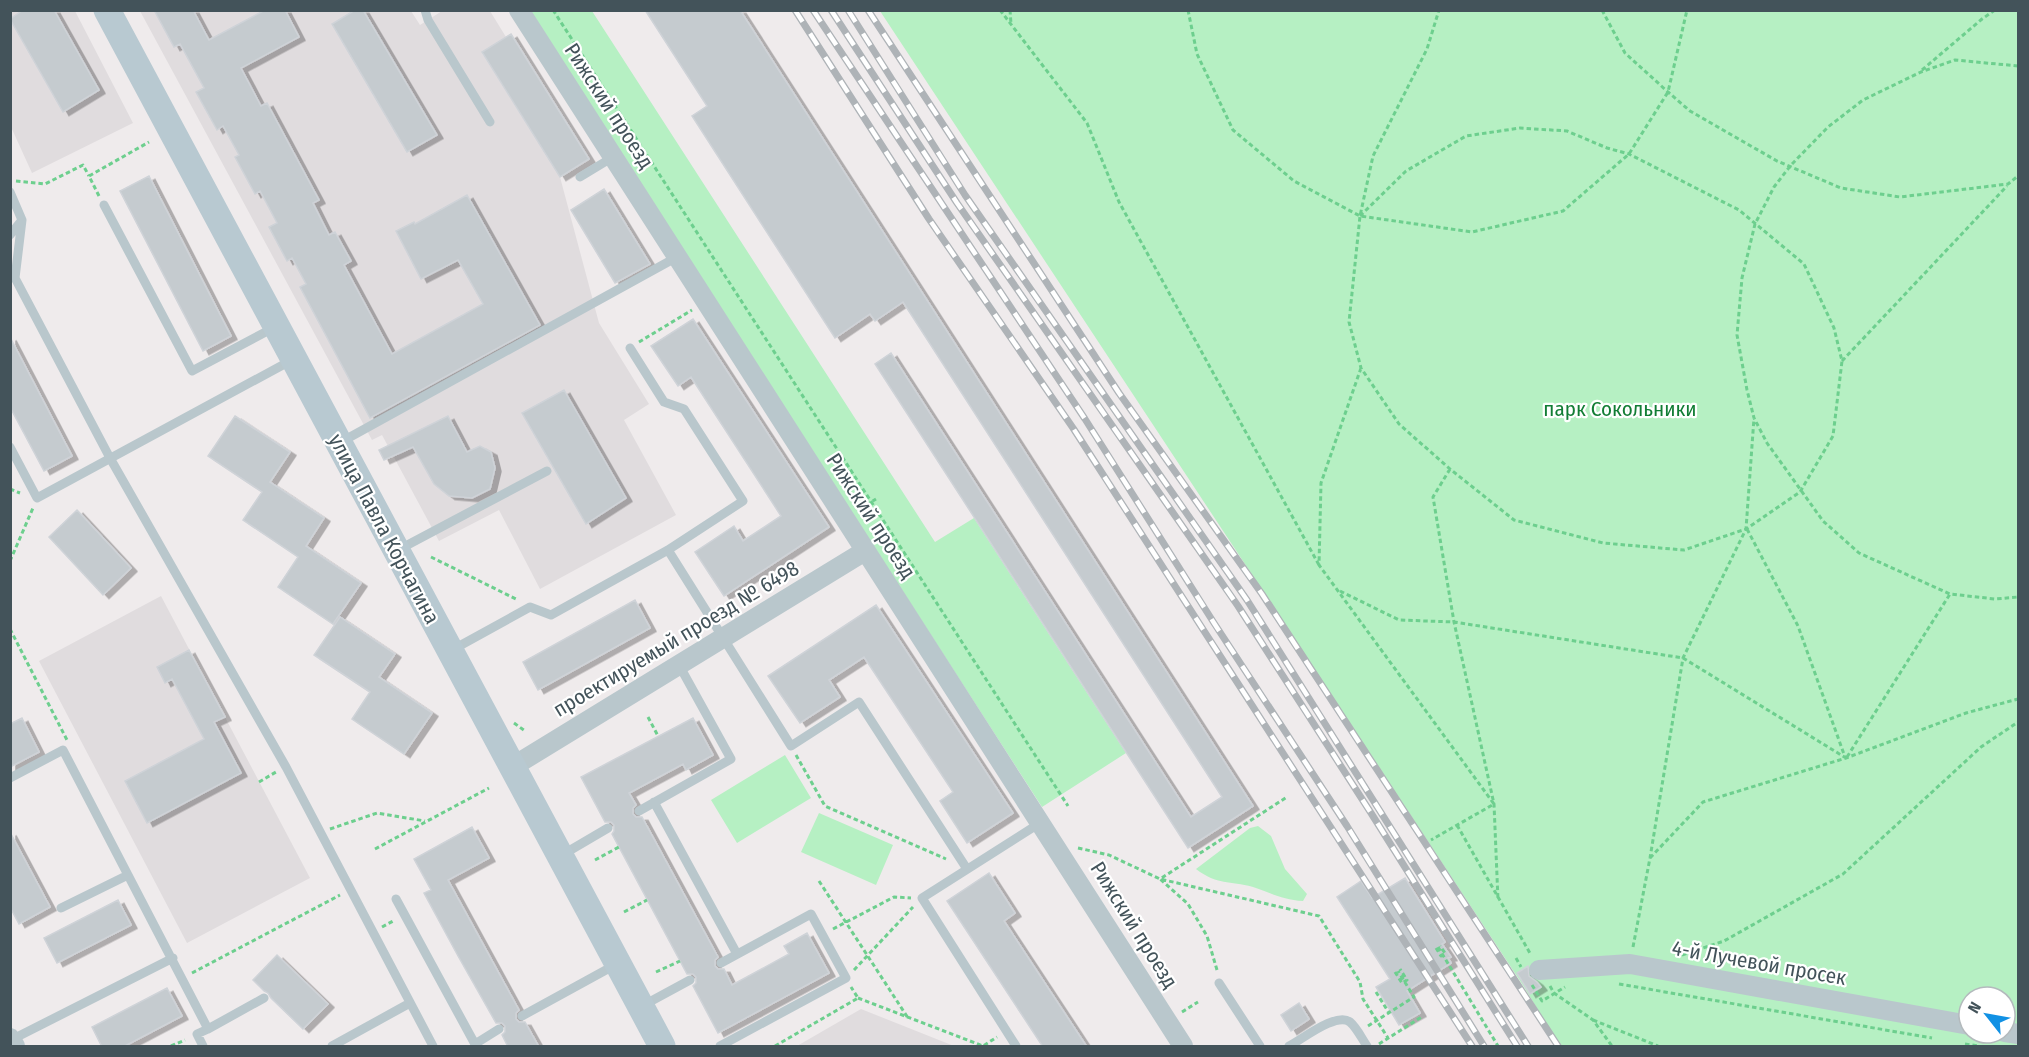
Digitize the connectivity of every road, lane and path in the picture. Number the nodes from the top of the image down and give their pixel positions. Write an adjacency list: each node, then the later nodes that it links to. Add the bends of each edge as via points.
1 (107, 10): 34 (street, улица Павла Корчагина)
2 (425, 10): 16 (lane)
3 (519, 10): 19 (street, Рижский проезд)
4 (553, 10): 48 (path)
5 (1000, 10): 12 (path)
6 (1010, 10): 12 (path)
7 (1188, 10): 28 (path, via 1197,54 1233,130 1294,181)
8 (1439, 10): 28 (path, via 1428,49 1373,156)
9 (1602, 10): 15 (path, via 1625,53)
10 (1687, 10): 15 (path)
11 (1995, 10): 14 (path)
12 (1011, 26): 56 (path, via 1087,123 1119,202)
13 (2019, 66): 14 (path, via 1955,60)
14 (1921, 72): 20 (path, via 1863,100 1828,127)
15 (1668, 92): 18 (path); 20 (path, via 1690,111 1777,161)
16 (490, 122)
17 (149, 142): 21 (path)
18 (1629, 154): 28 (path, via 1563,211 1472,232); 28 (path, via 1567,131 1520,128 1466,136 1406,171); 30 (path, via 1738,210)
19 (613, 157): 23 (lane); 32 (street, Рижский проезд)
20 (1791, 165): 25 (path, via 1841,188 1900,196); 30 (path, via 1774,187)
21 (89, 176): 24 (path, via 83,165 45,184); 27 (path)
22 (2019, 176): 25 (path)
23 (580, 177)
24 (10, 180)
25 (2008, 184): 37 (path)
26 (10, 192): 29 (lane)
27 (104, 205): 34 (lane, via 192,371)
28 (1360, 216): 38 (path, via 1349,322)
29 (22, 220): 31 (lane); 42 (lane, via 15,278)
30 (1755, 224): 37 (path, via 1804,264 1834,328); 39 (path, via 1742,278 1737,335)
31 (10, 235)
32 (677, 257): 40 (lane); 53 (street, Рижский проезд)
33 (695, 308): 35 (path)
34 (277, 326): 36 (street, улица Павла Корчагина)
35 (630, 348): 51 (lane, via 664,402 684,409 743,501)
36 (294, 359): 40 (street, улица Павла Корчагина); 42 (lane)
37 (1842, 361): 45 (path, via 1833,436)
38 (1361, 368): 43 (path, via 1399,424); 56 (path, via 1321,483)
39 (1754, 418): 45 (path); 50 (path)
40 (339, 443): 52 (street, улица Павла Корчагина)
41 (10, 447): 46 (lane)
42 (110, 458): 46 (lane); 74 (lane)
43 (1450, 469): 50 (path, via 1514,520 1603,543 1684,550); 61 (path, via 1433,496)
44 (547, 471): 52 (lane)
45 (1800, 492): 50 (path); 58 (path, via 1823,521 1859,553)
46 (37, 498): 55 (path)
47 (876, 499): 48 (path)
48 (870, 503): 49 (path); 82 (path)
49 (853, 514)
50 (1746, 529): 65 (path); 73 (path, via 1798,626)
51 (668, 550): 60 (lane, via 550,615); 63 (lane)
52 (397, 551): 64 (street, улица Павла Корчагина)
53 (865, 551): 63 (street, проектируемый проезд № 6498); 85 (street, Рижский проезд)
54 (431, 557): 60 (path)
55 (10, 561)
56 (1319, 565): 57 (path)
57 (1337, 589): 61 (path, via 1400,620); 81 (path)
58 (1950, 594): 59 (path, via 1995,599); 73 (path)
59 (2019, 597)
60 (530, 606): 64 (lane)
61 (1454, 621): 65 (path); 81 (path)
62 (10, 629): 72 (path, via 68,739)
63 (723, 639): 66 (street, проектируемый проезд № 6498); 71 (lane)
64 (450, 651): 75 (street, улица Павла Корчагина)
65 (1683, 658): 73 (path); 94 (path)
66 (679, 665): 75 (street, проектируемый проезд № 6498); 80 (lane, via 731,759)
67 (2019, 699): 73 (path, via 1966,713)
68 (648, 717): 70 (path)
69 (2019, 722): 115 (path, via 1981,747 1843,874 1724,941)
70 (658, 736)
71 (791, 746): 96 (path, via 825,806); 96 (lane, via 859,702)
72 (63, 750): 76 (lane); 97 (lane)
73 (1846, 758): 94 (path, via 1703,802)
74 (286, 767): 77 (path); 88 (lane)
75 (512, 767): 93 (street, улица Павла Корчагина)
76 (10, 778)
77 (259, 782)
78 (489, 788): 84 (path)
79 (1287, 797): 98 (path)
80 (654, 802): 83 (lane); 113 (lane)
81 (1494, 804): 86 (path); 104 (path)
82 (1068, 806)
83 (639, 811)
84 (426, 821): 88 (path, via 377,813); 92 (path)
85 (1041, 822): 96 (lane); 159 (street, Рижский проезд)
86 (1456, 825): 89 (path); 104 (path)
87 (609, 828): 93 (lane)
88 (320, 832): 100 (lane)
89 (1431, 840)
90 (1070, 846): 98 (path, via 1109,855)
91 (619, 847): 95 (path)
92 (375, 849)
93 (560, 856): 118 (street, улица Павла Корчагина)
94 (1650, 858): 105 (path)
95 (595, 860)
96 (967, 868): 102 (lane)
97 (128, 875): 106 (lane); 116 (lane)
98 (1160, 879): 126 (path, via 1188,904 1207,936); 139 (path, via 1319,915 1360,982 1363,999)
99 (819, 881): 109 (path)
100 (350, 890): 110 (lane); 123 (path)
101 (396, 898): 108 (lane)
102 (922, 898): 109 (path, via 894,897); 114 (path); 143 (lane)
103 (647, 900): 107 (path)
104 (1498, 900): 120 (path)
105 (1641, 906)
106 (61, 908)
107 (624, 912)
108 (405, 915): 110 (path); 149 (lane)
109 (846, 922): 111 (path); 114 (path)
110 (372, 932): 132 (lane)
111 (822, 935): 113 (lane, via 811,914); 124 (lane)
112 (1438, 947): 150 (path)
113 (737, 954): 119 (lane)
114 (867, 955): 124 (path); 137 (path)
115 (1681, 955)
116 (172, 958): 123 (lane); 147 (lane)
117 (680, 961): 122 (path)
118 (618, 963): 133 (street, улица Павла Корчагина); 135 (lane)
119 (721, 963)
120 (1539, 970): 140 (street, 4-й Лучевой просек, via 1630,964)
121 (1398, 971): 134 (path, via 1414,997)
122 (656, 972)
123 (183, 978): 141 (lane)
124 (846, 978): 131 (path); 156 (lane)
125 (690, 980): 133 (lane)
126 (1219, 983): 160 (lane)
127 (1625, 984): 146 (path)
128 (1535, 990): 138 (path, via 1542,1000 1554,993)
129 (1376, 992): 134 (path)
130 (264, 998): 141 (lane)
131 (858, 998): 137 (path); 157 (path)
132 (410, 1003): 153 (lane); 154 (lane)
133 (640, 1007): 155 (street, улица Павла Корчагина)
134 (1389, 1013): 139 (path)
135 (522, 1016)
136 (1423, 1016): 145 (path)
137 (908, 1018): 143 (path, via 983,1046)
138 (1593, 1020): 164 (path); 165 (path)
139 (1377, 1021): 145 (path)
140 (1957, 1023)
141 (208, 1029): 144 (lane)
142 (499, 1029): 149 (lane)
143 (1006, 1031): 158 (lane)
144 (197, 1034): 151 (path); 152 (lane)
145 (1388, 1038): 163 (path)
146 (1932, 1038)
147 (12, 1041)
148 (1956, 1042): 166 (path)
149 (476, 1045)
150 (1498, 1046)
151 (171, 1047)
152 (203, 1047)
153 (332, 1047)
154 (433, 1047)
155 (662, 1047)
156 (720, 1047)
157 (775, 1047)
158 (1016, 1047)
159 (1183, 1047)
160 (1260, 1047)
161 (1290, 1047): 162 (lane, via 1332,1021 1343,1019 1351,1023)
162 (1367, 1047)
163 (1375, 1047)
164 (1612, 1047)
165 (1658, 1047)
166 (1979, 1047)

